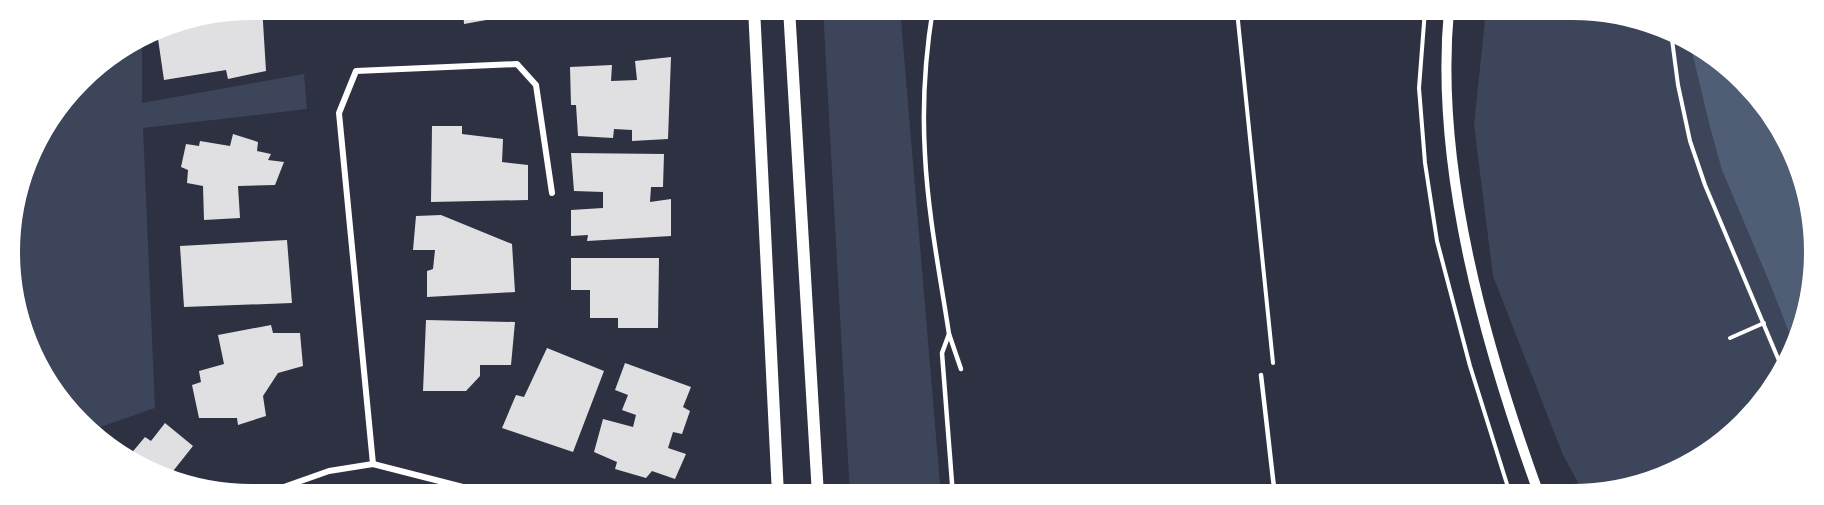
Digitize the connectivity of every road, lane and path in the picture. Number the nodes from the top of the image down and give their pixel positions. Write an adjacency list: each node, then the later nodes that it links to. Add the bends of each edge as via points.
1 (754, 16): 18 (main road)
2 (789, 16): 19 (main road)
3 (932, 16): 9 (lane, via 924,97 925,156)
4 (1238, 16): 13 (path)
5 (1448, 16): 22 (street, via 1448,107 1469,259 1498,376)
6 (1672, 39): 8 (path, via 1690,141)
7 (552, 193): 15 (street, via 536,85 517,64 356,71 339,113)
8 (1764, 323): 10 (path); 11 (path)
9 (949, 334): 12 (lane); 20 (lane, via 942,353)
10 (1730, 338)
11 (1780, 363)
12 (961, 369)
13 (1274, 374)
14 (1261, 375): 21 (lane)
15 (373, 464): 16 (street, via 329,471); 17 (street)
16 (281, 488)
17 (467, 488)
18 (778, 488)
19 (818, 488)
20 (951, 488)
21 (1274, 488)
22 (1537, 488)

